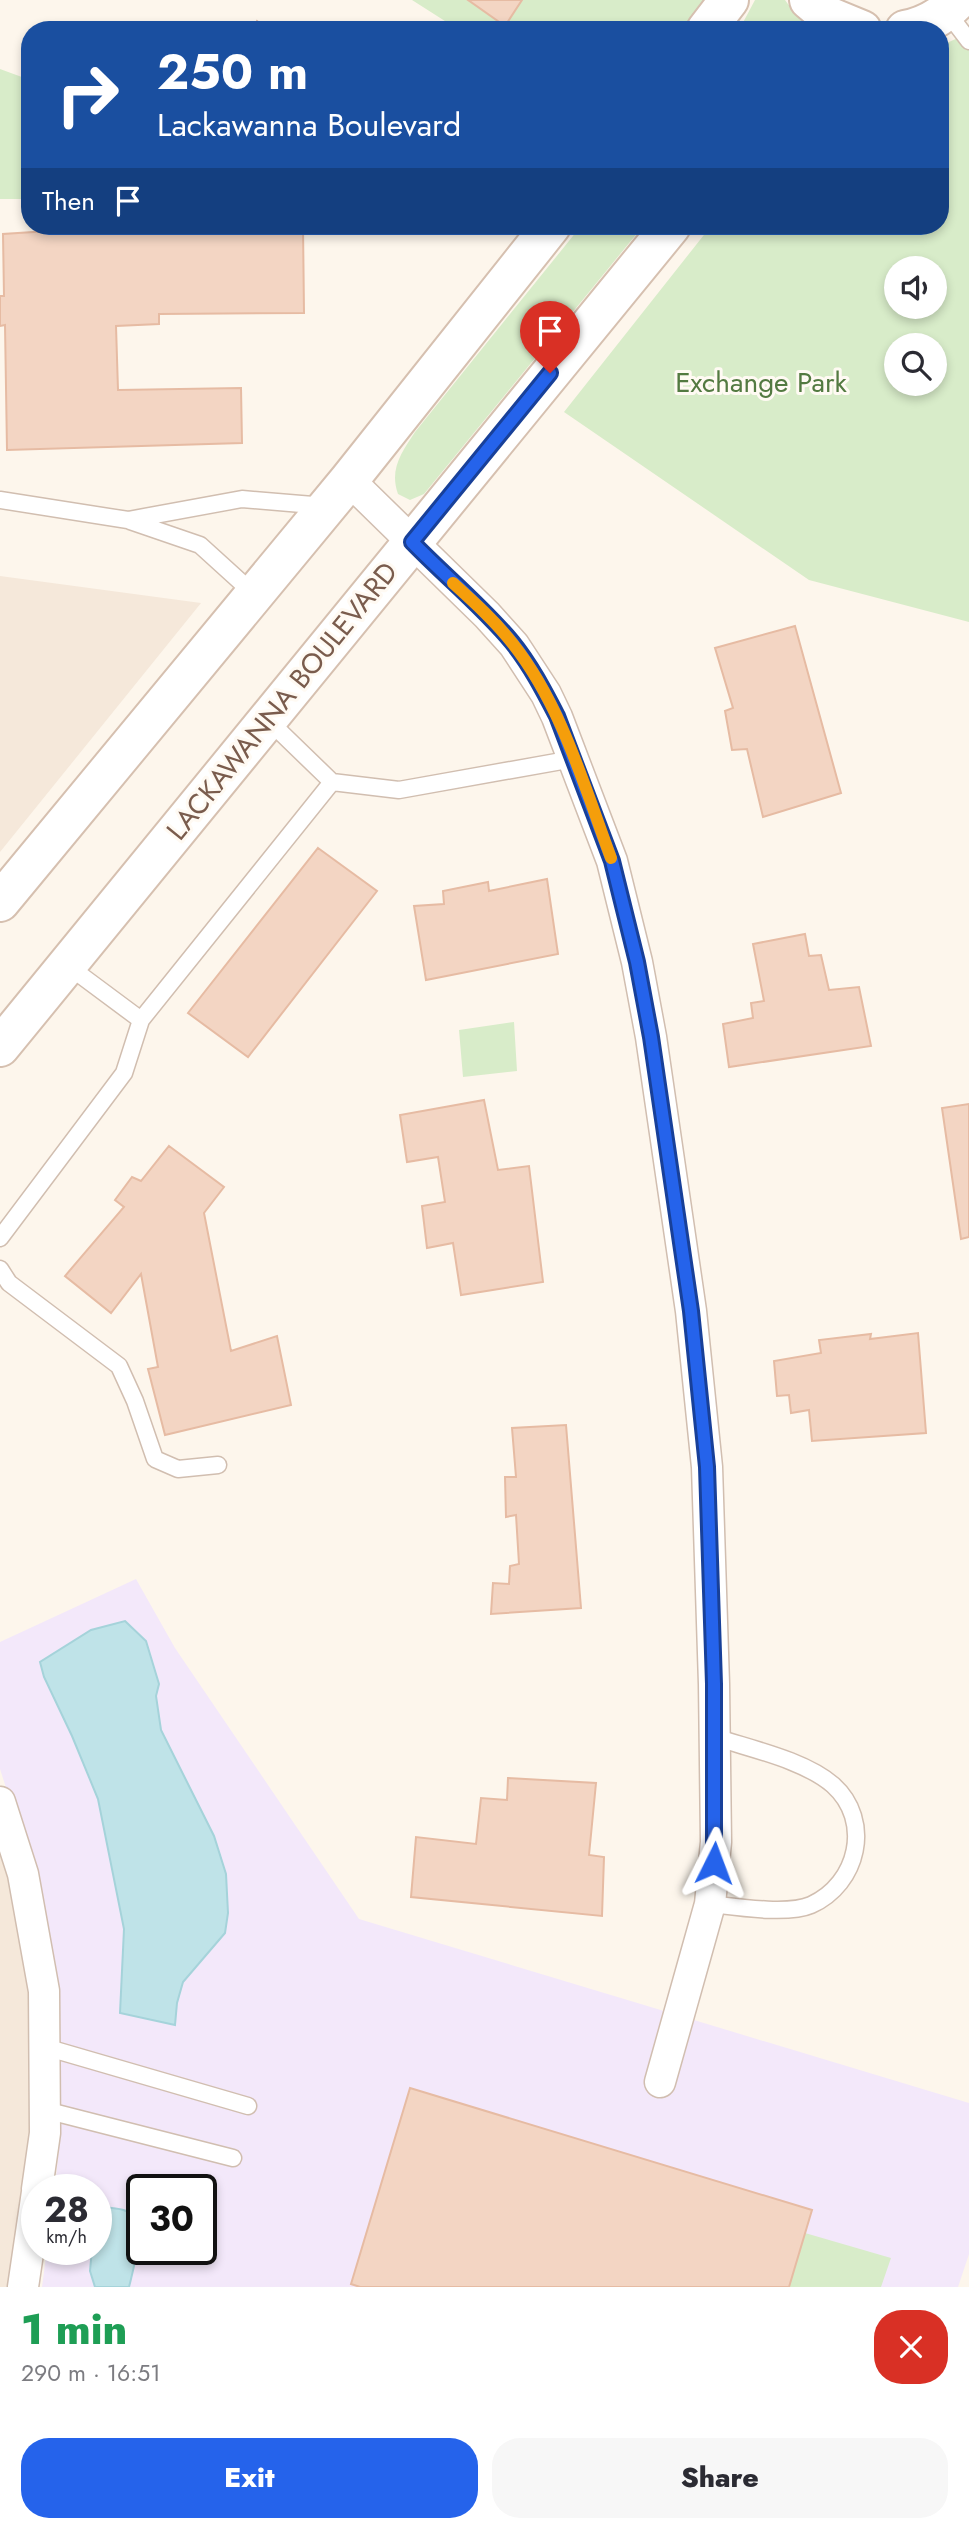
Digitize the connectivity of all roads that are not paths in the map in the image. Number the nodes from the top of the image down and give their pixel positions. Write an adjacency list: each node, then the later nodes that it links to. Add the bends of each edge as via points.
1 (729, 0): 3 (street)
2 (809, 0): 4 (street)
3 (713, 21)
4 (840, 21)
5 (544, 235): 7 (street)
6 (664, 235): 10 (street, LACKAWANNA BOULEVARD)
7 (338, 493): 9 (lane, via 242,499); 10 (street); 11 (street)
8 (0, 500): 9 (lane)
9 (128, 520): 11 (lane, via 200,545)
10 (412, 542): 12 (street, LACKAWANNA BOULEVARD); 13 (street, via 514,645 557,716)
11 (254, 594): 15 (street)
12 (267, 720): 14 (lane); 16 (street, LACKAWANNA BOULEVARD)
13 (573, 759): 14 (lane, via 399,790); 22 (street, via 612,861 637,962 689,1297 707,1467)
14 (331, 782): 17 (lane)
15 (0, 902)
16 (67, 965): 17 (lane); 18 (street, LACKAWANNA BOULEVARD)
17 (141, 1020): 19 (lane, via 124,1073)
18 (0, 1047)
19 (0, 1238)
20 (0, 1269): 21 (lane, via 9,1283 119,1366 155,1460 178,1469)
21 (218, 1465)
22 (715, 1737): 24 (street, via 716,1842); 24 (lane, via 800,1766 834,1786 852,1811 857,1834 854,1860 835,1888 810,1905 770,1910)
23 (0, 1802): 25 (street, via 23,1874 44,1991)
24 (710, 1904): 26 (street)
25 (45, 2047): 27 (lane); 28 (street)
26 (660, 2082)
27 (248, 2106)
28 (45, 2110): 29 (lane); 30 (street)
29 (233, 2158)
30 (39, 2174)
31 (26, 2265): 32 (street)
32 (23, 2287)

